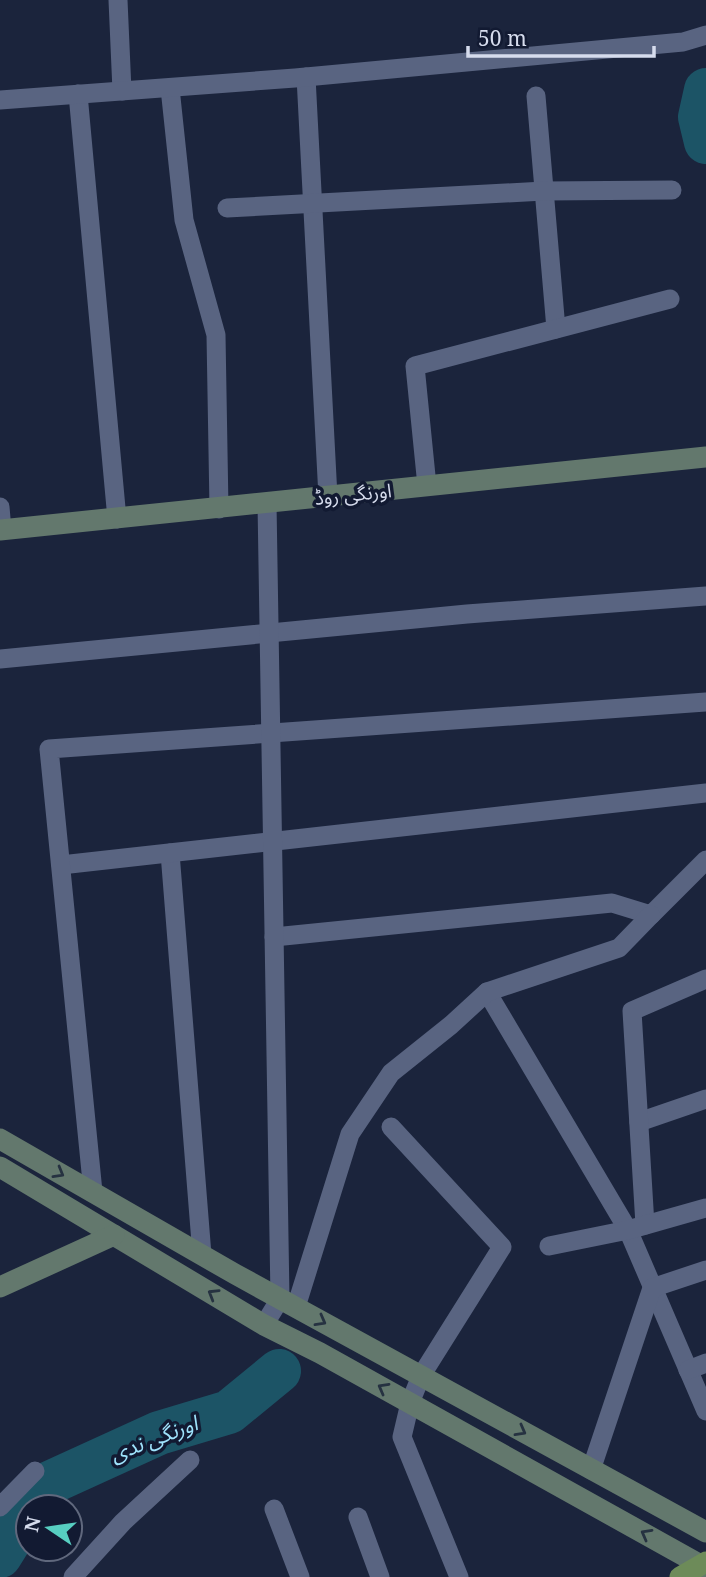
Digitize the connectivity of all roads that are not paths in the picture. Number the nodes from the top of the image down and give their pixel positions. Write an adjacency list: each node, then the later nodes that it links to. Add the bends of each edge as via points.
1 (118, 0): 5 (street)
2 (706, 34): 3 (street, via 683,42)
3 (306, 77): 4 (street); 11 (street)
4 (170, 88): 5 (street); 20 (street, via 184,220 216,335)
5 (122, 91): 6 (street)
6 (78, 94): 8 (street); 21 (street)
7 (536, 96): 10 (street)
8 (0, 100)
9 (672, 190): 10 (street)
10 (544, 191): 11 (street); 14 (street)
11 (313, 203): 12 (street); 17 (street)
12 (227, 208)
13 (670, 299): 14 (street)
14 (556, 328): 16 (street, via 415,366)
15 (706, 457): 16 (main road, اورنگی روڈ)
16 (427, 486): 17 (main road, اورنگی روڈ)
17 (328, 497): 18 (main road, اورنگی روڈ)
18 (267, 503): 20 (main road, اورنگی روڈ); 24 (street)
19 (0, 507): 22 (street)
20 (219, 509): 21 (main road, اورنگی روڈ)
21 (117, 519): 22 (main road, اورنگی روڈ)
22 (1, 530)
23 (706, 596): 24 (street)
24 (269, 633): 25 (street); 27 (street)
25 (0, 659)
26 (706, 702): 27 (street)
27 (271, 733): 29 (street); 32 (street, via 49,749)
28 (706, 793): 29 (street)
29 (272, 842): 30 (street); 34 (street)
30 (170, 853): 32 (street); 47 (street)
31 (706, 860): 33 (street)
32 (61, 865): 42 (street)
33 (651, 915): 34 (street, via 612,903); 36 (street, via 619,948)
34 (274, 937): 51 (street)
35 (706, 979): 38 (street, via 632,1011)
36 (487, 992): 44 (street); 51 (street, via 391,1073 350,1134)
37 (706, 1099): 38 (street)
38 (639, 1122): 44 (street)
39 (391, 1127): 54 (street, via 502,1247)
40 (0, 1139): 42 (main road, one-way to 42)
41 (0, 1167): 45 (main road)
42 (93, 1192): 47 (main road)
43 (706, 1208): 44 (street)
44 (636, 1227): 46 (street); 50 (street)
45 (114, 1235): 49 (main road); 52 (main road, one-way to 45)
46 (549, 1246)
47 (202, 1255): 51 (main road)
48 (706, 1270): 50 (street)
49 (0, 1287)
50 (653, 1288): 53 (street); 58 (street)
51 (288, 1303): 52 (street); 54 (main road, one-way to 54)
52 (264, 1325): 55 (main road, one-way to 52)
53 (697, 1367): 56 (street)
54 (421, 1376): 55 (street); 58 (main road, one-way to 58)
55 (410, 1403): 64 (main road, one-way to 55); 68 (street, via 402,1437)
56 (706, 1411)
57 (190, 1460): 65 (street, via 123,1522)
58 (591, 1470): 63 (main road)
59 (35, 1471): 60 (street)
60 (0, 1507)
61 (274, 1509): 66 (street)
62 (358, 1517): 67 (street)
63 (706, 1532)
64 (704, 1565): 69 (main road)
65 (73, 1577)
66 (300, 1577)
67 (380, 1577)
68 (459, 1577)
69 (680, 1577)

